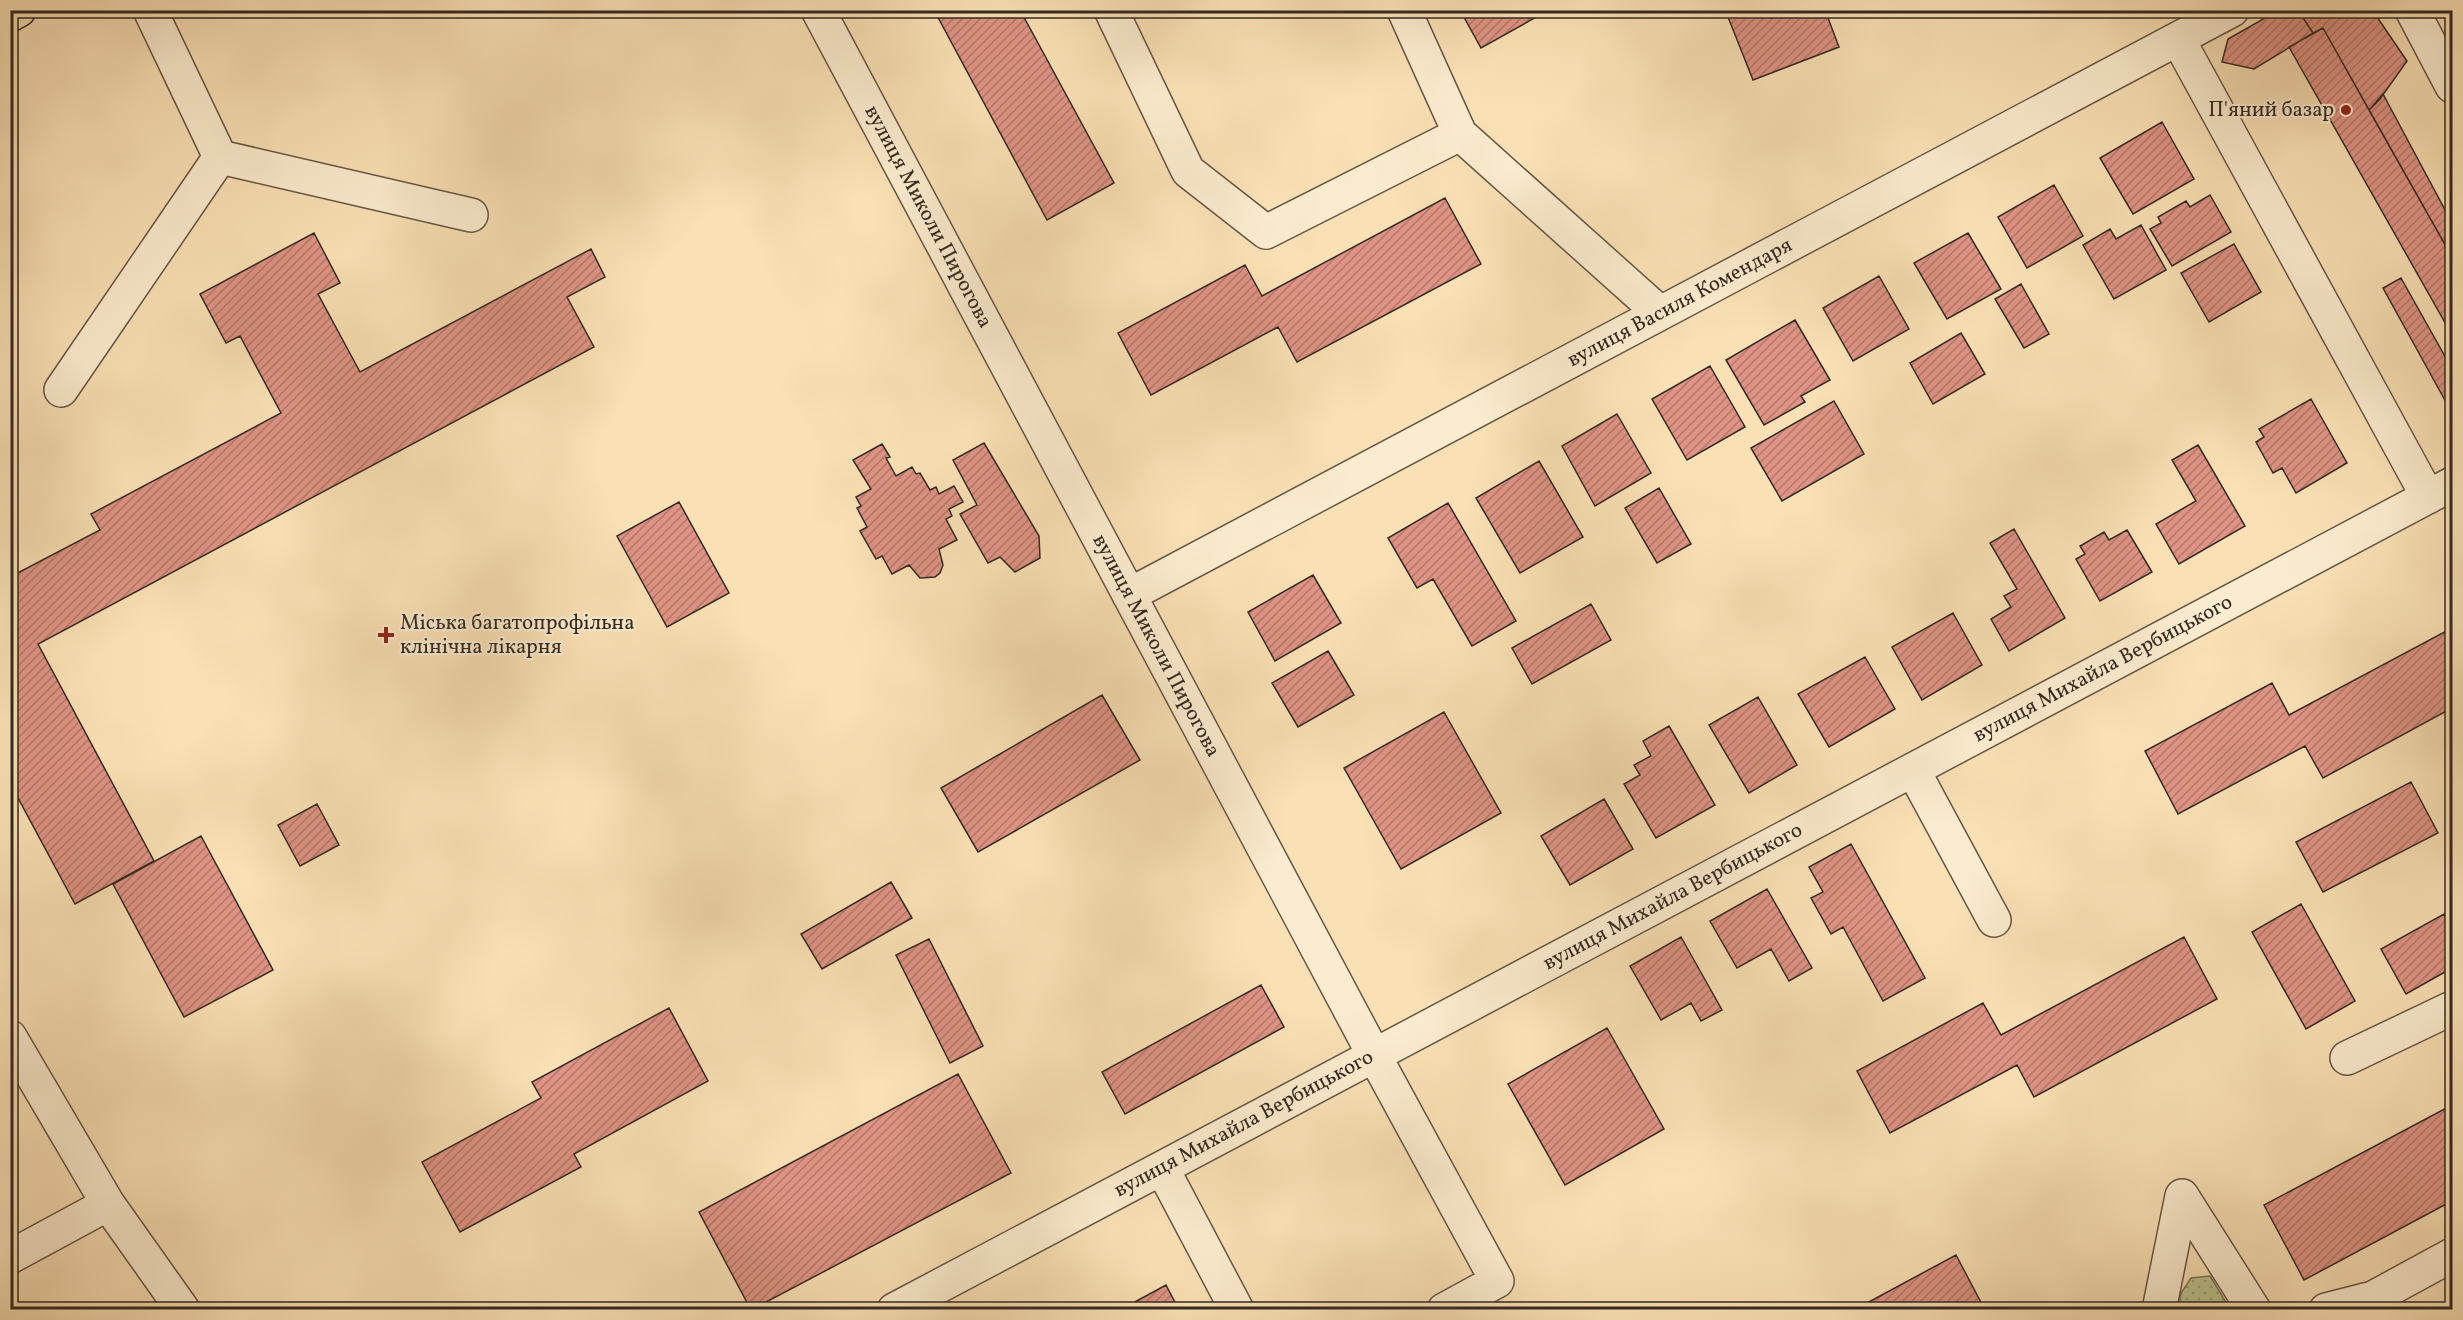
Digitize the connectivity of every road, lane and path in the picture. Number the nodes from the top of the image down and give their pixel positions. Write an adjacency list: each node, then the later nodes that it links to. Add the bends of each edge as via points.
1 (19, 10): 8 (main road)
2 (150, 10): 12 (street)
3 (818, 10): 17 (street, вулиця Миколи Пирогова)
4 (1111, 10): 11 (street, via 1188,171 1266,232)
5 (1404, 10): 11 (street)
6 (2232, 10): 9 (street, вулиця Василя Комендаря)
7 (2412, 10): 10 (street)
8 (10, 15)
9 (2178, 39): 14 (street, вулиця Василя Комендаря); 16 (street)
10 (2452, 86)
11 (1460, 134): 14 (street)
12 (220, 157): 13 (street); 15 (street)
13 (471, 215)
14 (1660, 313): 17 (street, вулиця Василя Комендаря)
15 (61, 390)
16 (2440, 490): 18 (street, вулиця Михайла Вербицького)
17 (1129, 595): 22 (street, вулиця Миколи Пирогова)
18 (1913, 770): 19 (street); 22 (street, вулиця Михайла Вербицького)
19 (1994, 920)
20 (2452, 1008): 23 (street)
21 (10, 1037): 25 (street)
22 (1374, 1055): 24 (street, вулиця Михайла Вербицького); 31 (street, вулиця Миколи Пирогова, via 1497,1281)
23 (2347, 1059)
24 (1162, 1168): 29 (street, вулиця Михайла Вербицького); 30 (street)
25 (108, 1204): 27 (street); 28 (street)
26 (2452, 1255): 34 (street, via 2373,1298)
27 (10, 1257)
28 (183, 1310)
29 (894, 1310)
30 (1237, 1310)
31 (1444, 1310)
32 (2159, 1310): 33 (street, via 2182,1196)
33 (2254, 1310)
34 (2326, 1310)

